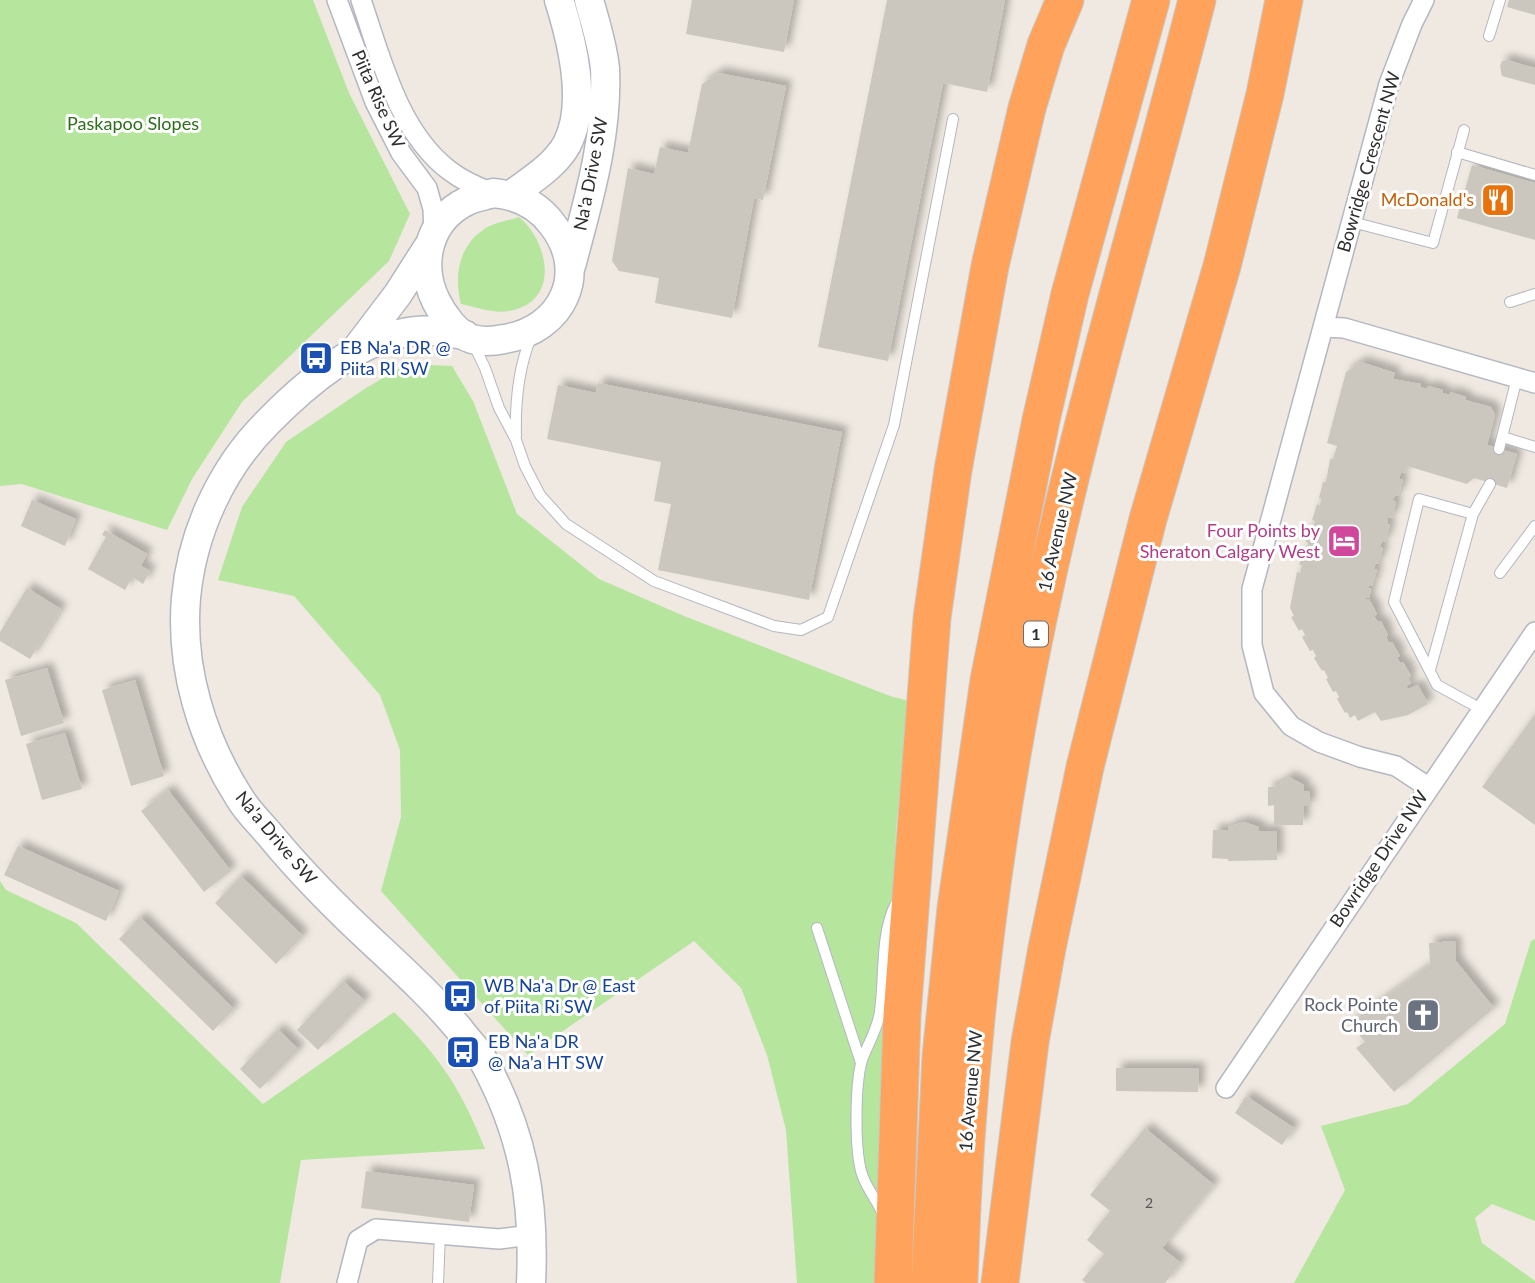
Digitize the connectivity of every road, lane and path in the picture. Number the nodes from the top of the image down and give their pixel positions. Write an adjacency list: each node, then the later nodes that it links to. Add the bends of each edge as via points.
1 (337, 0): 20 (street, Piita Rise SW, via 375,102 401,153 427,188 433,209)
2 (360, 0): 18 (street, Piita Rise SW, via 393,90 418,137 447,169 468,183)
3 (559, 0): 18 (street, Na'a Drive SW, via 576,73 576,112 567,144 547,169)
4 (589, 0): 21 (street, Na'a Drive SW, via 604,68 603,126)
5 (1065, 0): 41 (highway, via 1046,45 1011,174 953,470 931,630)
6 (1151, 0): 51 (highway, 16 Avenue NW / 1, via 1070,294 989,680 956,908 941,1056)
7 (1197, 0): 52 (highway, 16 Avenue NW / 1, via 1068,488 1027,679 1003,814 977,1013)
8 (1277, 0): 13 (highway)
9 (1284, 0): 13 (highway)
10 (1424, 0): 19 (street, Bowridge Crescent NW, via 1389,84)
11 (1500, 0): 12 (lane)
12 (1489, 36)
13 (1272, 58): 53 (highway, via 1222,267 1148,519 1085,767 1030,1042)
14 (953, 119): 30 (lane, via 894,425 828,617 801,630 774,626 653,581 552,510 540,495)
15 (1464, 130): 16 (lane)
16 (1457, 152): 17 (lane); 19 (lane, via 1433,243)
17 (1535, 175)
18 (502, 194): 20 (street, via 467,201 447,215); 21 (street, via 525,201 549,219)
19 (1352, 222): 24 (street, Bowridge Crescent NW)
20 (431, 240): 26 (street, via 427,262 432,292 445,317); 27 (street, Na'a Drive SW)
21 (571, 266): 25 (street, via 561,303)
22 (1535, 293): 23 (lane)
23 (1510, 302)
24 (1325, 327): 28 (street, via 1344,328); 40 (street, Bowridge Crescent NW, via 1252,589 1252,645 1264,693 1291,726 1319,742 1396,766)
25 (533, 332): 26 (street, via 500,340); 30 (lane, via 522,358 515,401)
26 (468, 337): 27 (street, Na'a Drive SW, via 419,330 389,335); 30 (lane)
27 (356, 349): 46 (street, Na'a Drive SW, via 286,403 251,439 223,482 193,558 185,619 187,660 213,750 240,800 293,863 431,995 480,1055 509,1111 526,1172)
28 (1526, 380): 29 (lane)
29 (1503, 437): 31 (lane); 32 (lane)
30 (516, 440)
31 (1535, 447)
32 (1499, 449)
33 (1490, 484): 34 (lane)
34 (1473, 514): 38 (lane); 38 (lane, via 1419,499 1394,603)
35 (1535, 526): 36 (lane)
36 (1500, 573)
37 (1535, 632): 39 (street, Bowridge Drive NW)
38 (1430, 670): 39 (lane, via 1437,684)
39 (1481, 709): 40 (street, Bowridge Drive NW)
40 (1428, 787): 44 (street, Bowridge Drive NW)
41 (911, 882): 43 (lane, via 887,927 877,1029); 47 (highway)
42 (817, 928): 43 (lane)
43 (861, 1063): 47 (lane, via 859,1163 880,1209)
44 (1226, 1088)
45 (440, 1234): 46 (street); 48 (street, via 376,1229 358,1240); 49 (lane)
46 (531, 1235): 50 (street, Na'a Drive SW)
47 (894, 1267)
48 (347, 1283)
49 (438, 1283)
50 (531, 1283)
51 (930, 1283)
52 (959, 1283)
53 (1000, 1283)

